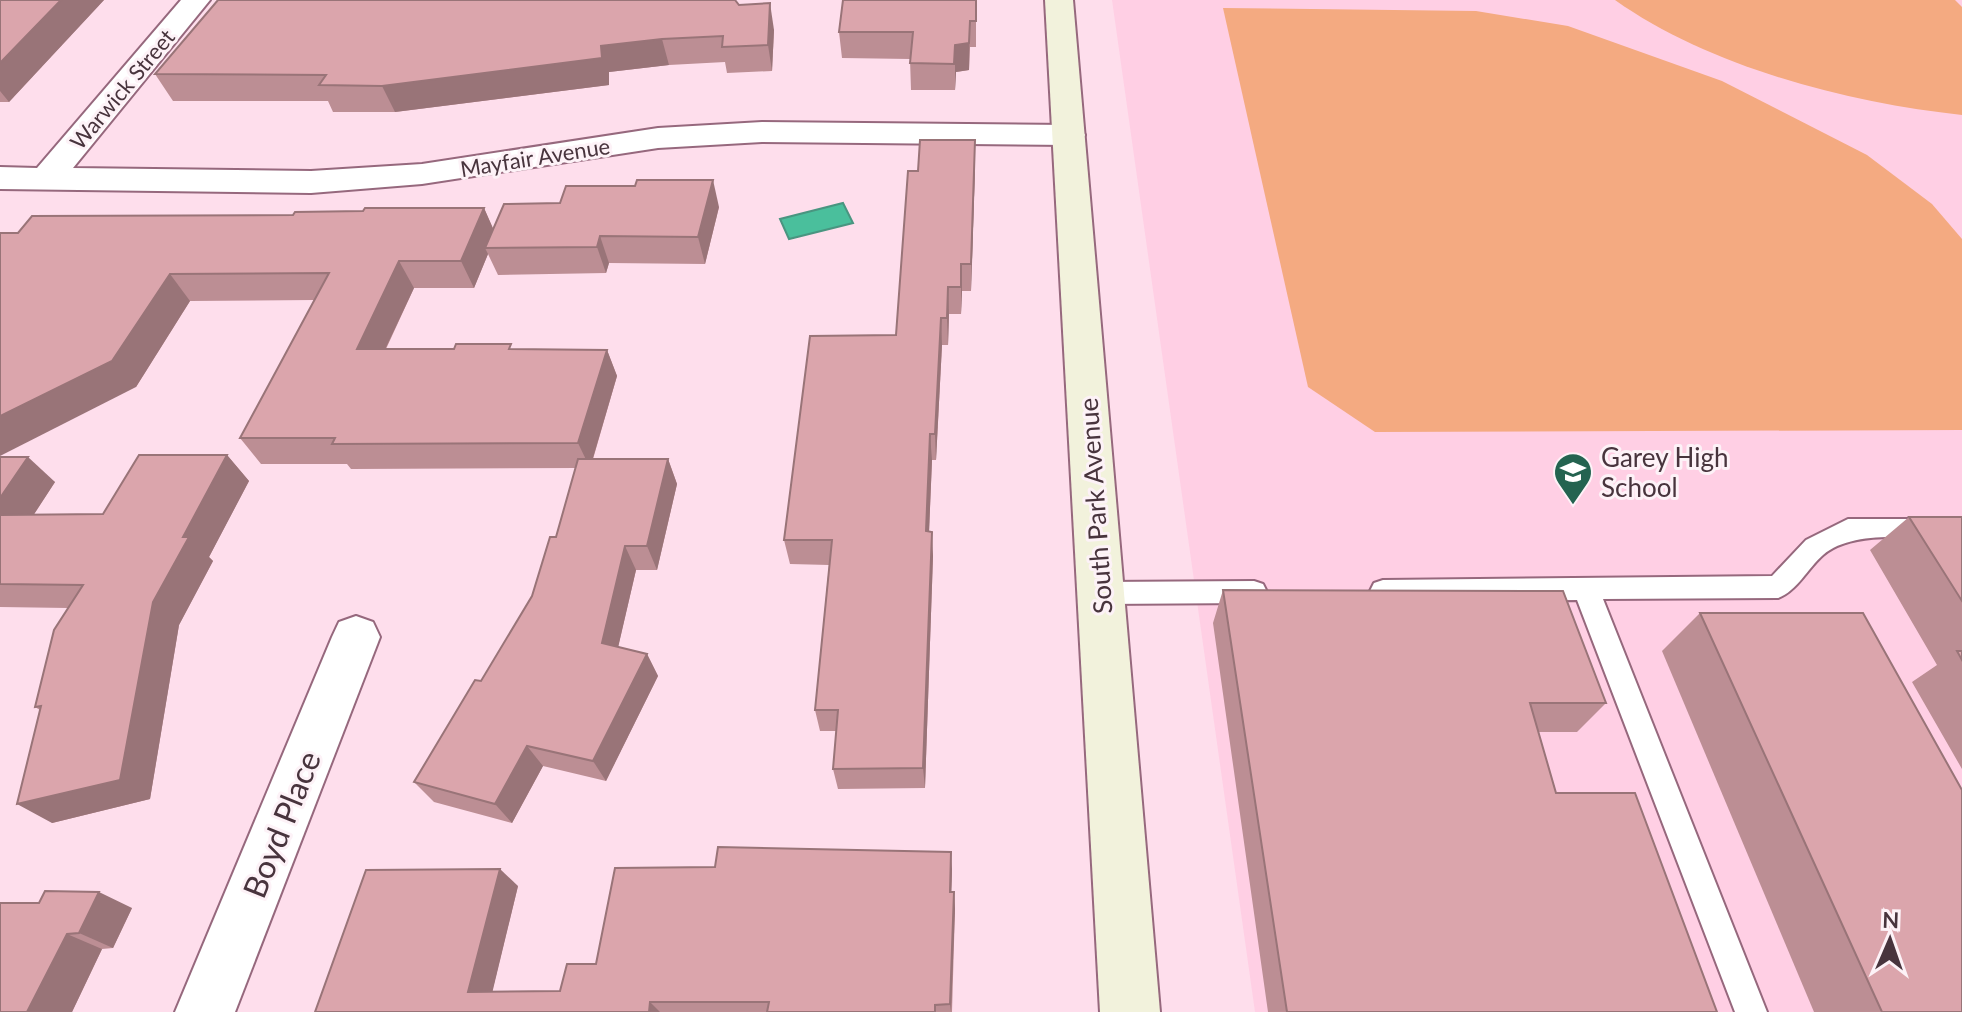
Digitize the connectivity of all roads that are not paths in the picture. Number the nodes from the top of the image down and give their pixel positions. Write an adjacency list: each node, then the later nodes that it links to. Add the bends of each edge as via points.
1 (196, 0): 5 (street, Warwick Street)
2 (1059, 0): 3 (street, South Park Avenue)
3 (1069, 135): 5 (street, Mayfair Avenue, via 762,132 658,138 422,174 327,181); 10 (street, South Park Avenue)
4 (0, 178): 5 (street, Mayfair Avenue)
5 (47, 178)
6 (1962, 529): 7 (lane, via 1848,529 1815,547 1778,587)
7 (1586, 589): 8 (lane); 14 (lane)
8 (1352, 591)
9 (1273, 592): 10 (lane)
10 (1101, 593): 13 (street, South Park Avenue)
11 (356, 637): 12 (street, Boyd Place)
12 (205, 1012)
13 (1130, 1012)
14 (1751, 1012)

